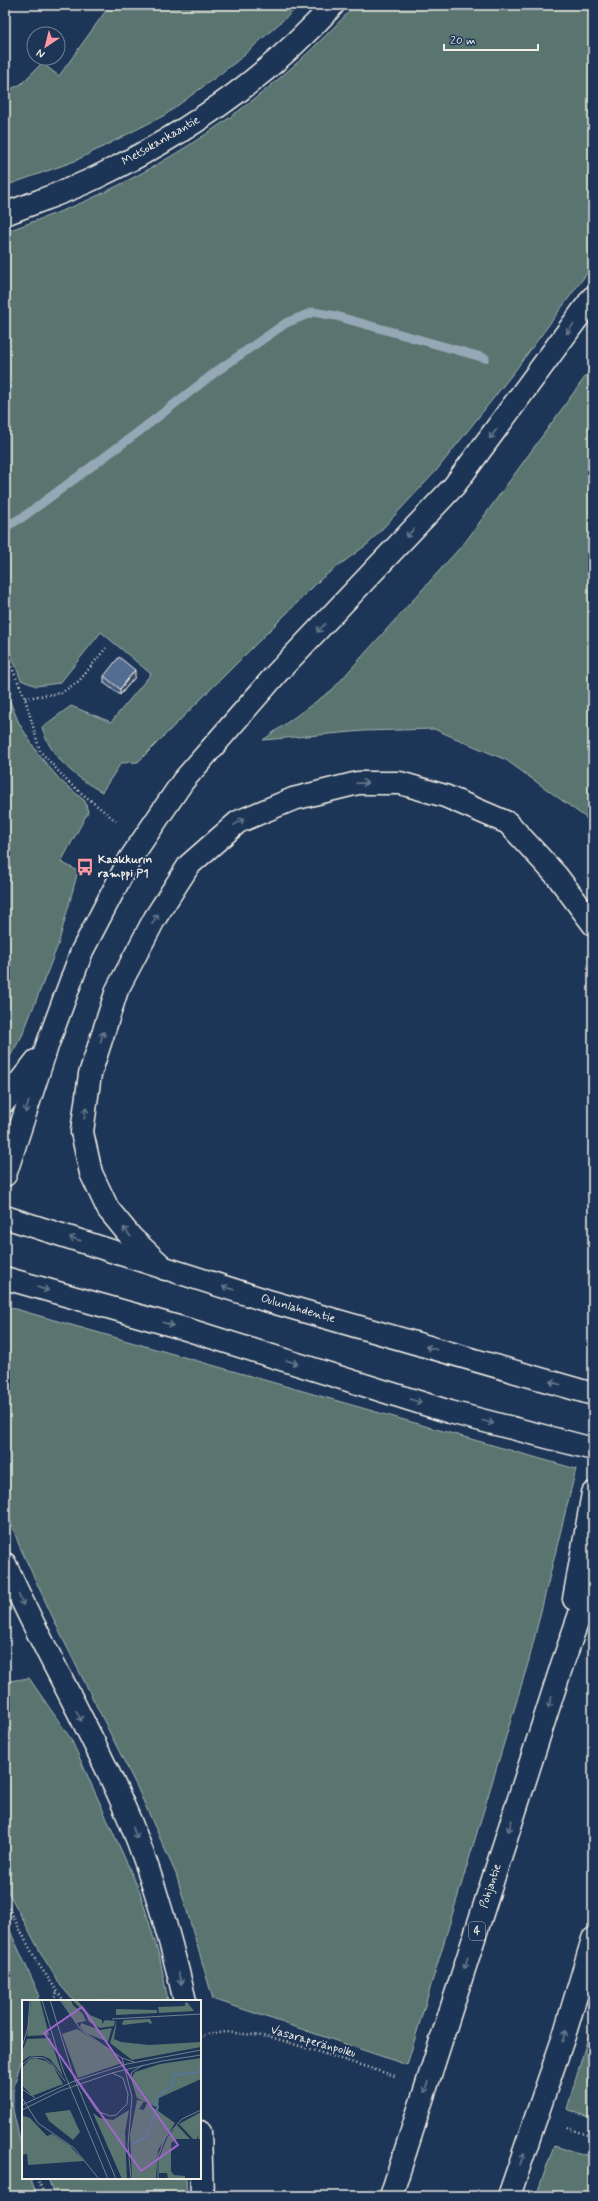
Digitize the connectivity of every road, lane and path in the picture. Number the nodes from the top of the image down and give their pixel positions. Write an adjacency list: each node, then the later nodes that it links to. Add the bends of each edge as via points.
1 (333, 5): 2 (main road, Metsokankaantie, via 310,30 245,88 184,131 94,178)
2 (5, 214)
3 (593, 297): 9 (main road, one-way to 9, via 454,486 277,673 183,781 130,859 82,951)
4 (106, 648): 6 (path, via 79,681 61,693)
5 (5, 652): 6 (path)
6 (25, 698): 7 (path, via 40,751 69,783)
7 (116, 821)
8 (593, 924): 13 (main road, one-way to 8, via 131,1237 108,1209 91,1173 82,1132 90,1074 117,990 155,918 189,865 238,822 293,800 358,783 400,783 445,796 508,823 557,876)
9 (48, 1044): 10 (main road); 11 (main road, one-way to 11)
10 (5, 1101)
11 (5, 1175)
12 (5, 1217): 13 (main road, Oulunlahdentie, one-way to 12)
13 (165, 1268): 15 (main road, Oulunlahdentie, one-way to 13)
14 (5, 1278): 16 (main road, one-way to 16, via 189,1330 450,1412)
15 (593, 1394)
16 (593, 1449)
17 (593, 1493): 20 (main road)
18 (5, 1564): 26 (main road, one-way to 26, via 121,1800 154,1882)
19 (593, 1577): 20 (main road, Pohjantie / 4)
20 (562, 1665): 35 (main road, Pohjantie / 4, one-way to 35)
21 (5, 1901): 23 (path, via 37,1962)
22 (593, 1939): 36 (main road, one-way to 22, via 564,2036)
23 (57, 1991): 24 (path); 25 (path)
24 (53, 2000)
25 (63, 2000)
26 (185, 2000)
27 (201, 2036): 28 (path, Vasaraperänpolku, via 226,2032 271,2037)
28 (395, 2076)
29 (567, 2128): 30 (path)
30 (593, 2137)
31 (201, 2164): 34 (main road)
32 (38, 2179): 33 (path)
33 (45, 2196)
34 (202, 2196)
35 (391, 2196)
36 (510, 2196)

